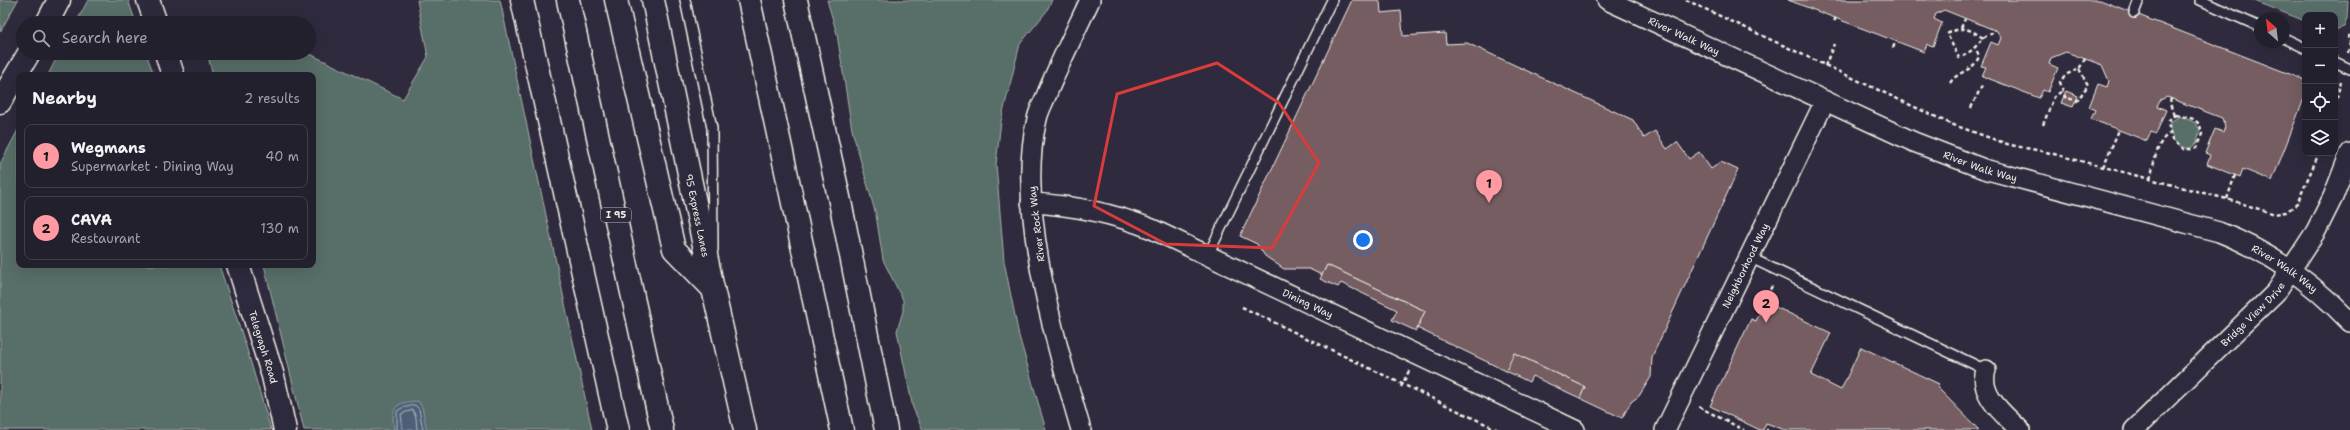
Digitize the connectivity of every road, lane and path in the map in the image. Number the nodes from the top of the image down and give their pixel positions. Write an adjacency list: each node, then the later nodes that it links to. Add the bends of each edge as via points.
1 (59, 0): 17 (main road)
2 (148, 0): 18 (main road)
3 (522, 0): 73 (main road)
4 (568, 0): 74 (main road, I 95)
5 (616, 0): 64 (main road, via 674,249)
6 (653, 0): 64 (main road, 95 Express Lanes)
7 (685, 0): 64 (lane, via 712,128)
8 (749, 0): 76 (main road)
9 (796, 0): 65 (main road)
10 (1090, 0): 59 (street, River Rock Way, via 1059,63 1037,118 1030,170)
11 (1332, 0): 60 (lane)
12 (1607, 0): 47 (street, River Walk Way)
13 (1686, 0): 36 (path)
14 (2139, 0): 16 (lane)
15 (2200, 0): 20 (lane)
16 (2134, 13)
17 (51, 16)
18 (154, 16)
19 (1965, 19): 21 (path)
20 (2254, 24)
21 (1962, 28): 24 (path, via 1969,29); 31 (path, via 1946,34 1959,58)
22 (1995, 30): 24 (path)
23 (2350, 35): 27 (path)
24 (1982, 38): 31 (path)
25 (1896, 41): 30 (path)
26 (2290, 41): 29 (lane)
27 (2350, 42)
28 (1834, 44): 36 (path)
29 (2302, 47)
30 (1893, 48)
31 (1976, 49): 42 (path, via 1979,56 1974,66 1958,74)
32 (2084, 59): 37 (path)
33 (25, 60): 39 (main road)
34 (168, 60): 40 (main road)
35 (2338, 63): 38 (lane)
36 (1825, 66): 55 (path, via 1957,126 2010,145)
37 (2079, 69): 44 (path, via 2063,76 2060,84); 44 (path, via 2088,85 2077,100 2066,98)
38 (2350, 69)
39 (18, 72)
40 (172, 72)
41 (16, 75): 46 (main road)
42 (1950, 83)
43 (1983, 83): 48 (path)
44 (2062, 91): 50 (path, via 2054,96)
45 (2171, 98): 49 (path)
46 (1, 101)
47 (1825, 101): 61 (street, Neighborhood Way); 63 (street, River Walk Way, via 1914,142 1984,169 2219,232 2262,250)
48 (1971, 108)
49 (2174, 116): 52 (path, via 2168,121); 52 (path, via 2183,115 2198,123 2201,127 2198,146 2190,150 2176,145)
50 (2043, 125)
51 (2119, 130): 55 (path)
52 (2169, 134): 57 (path, via 2160,146)
53 (2350, 153): 63 (street, Bridge View Drive, via 2333,197)
54 (2318, 156): 58 (path, via 2300,199 2286,212 2275,214)
55 (2103, 167): 57 (path)
56 (2235, 175): 58 (path)
57 (2150, 179): 58 (path)
58 (2227, 198)
59 (1031, 202): 60 (street, Dining Way, via 1056,204 1132,221); 79 (street, River Rock Way, via 1043,282)
60 (1208, 255): 81 (street, Dining Way)
61 (1750, 257): 69 (lane); 82 (street, Neighborhood Way)
62 (239, 268): 72 (main road, Telegraph Road, via 273,376)
63 (2291, 270): 67 (street, River Walk Way, via 2321,292); 85 (street, Bridge View Drive, via 2269,300)
64 (713, 289): 75 (main road, 95 Express Lanes)
65 (860, 302): 77 (main road); 78 (main road)
66 (1242, 307): 70 (path)
67 (2350, 322)
68 (1409, 370): 70 (path)
69 (1986, 370): 84 (street, via 1985,381 1989,395)
70 (1402, 386): 80 (path)
71 (1699, 407): 83 (path)
72 (285, 430)
73 (618, 430)
74 (662, 430)
75 (745, 430)
76 (842, 430)
77 (886, 430)
78 (897, 430)
79 (1081, 430)
80 (1498, 430)
81 (1575, 430)
82 (1666, 430)
83 (1744, 430)
84 (2020, 430)
85 (2134, 430)

